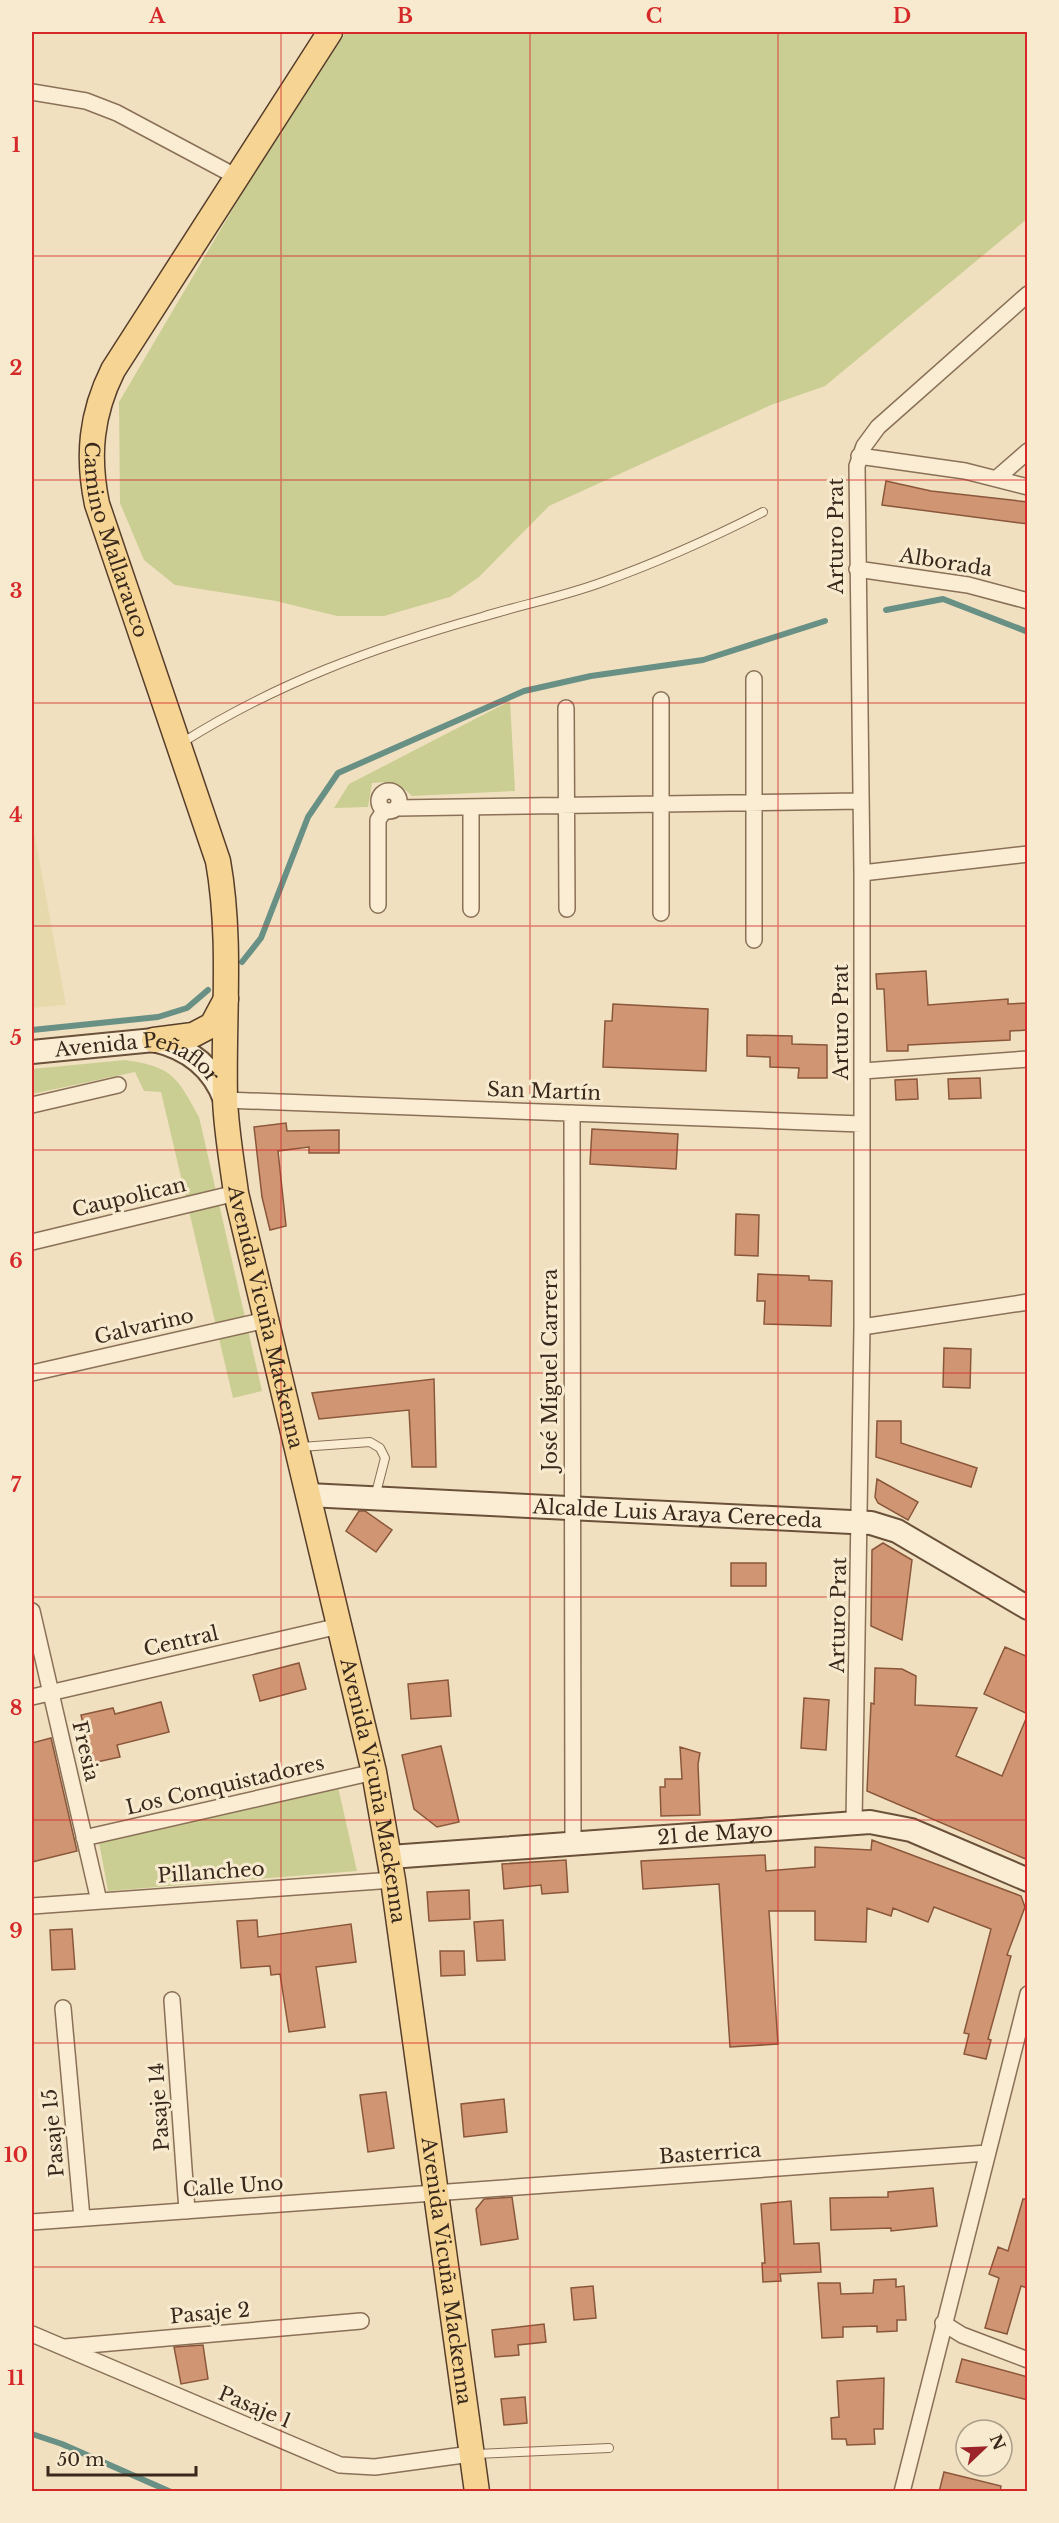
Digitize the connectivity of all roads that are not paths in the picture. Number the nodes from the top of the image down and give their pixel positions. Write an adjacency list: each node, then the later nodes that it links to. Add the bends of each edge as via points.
1 (330, 32): 3 (main road, Camino Mallarauco)
2 (32, 92): 3 (street, via 86,101 117,113)
3 (237, 177): 15 (main road, Camino Mallarauco, via 113,370 98,406 91,444 97,504)
4 (1028, 294): 6 (street, Arturo Prat, via 878,427)
5 (1028, 451): 7 (street)
6 (859, 456): 7 (street); 10 (street, Arturo Prat)
7 (997, 478): 8 (street)
8 (1028, 487)
9 (763, 512): 15 (lane, via 685,550 608,580 414,637 312,673 245,704)
10 (857, 569): 11 (street, Alborada, via 968,585); 16 (street, Arturo Prat)
11 (1028, 601)
12 (753, 679): 17 (street)
13 (661, 700): 18 (street)
14 (566, 708): 19 (street)
15 (179, 744): 28 (main road, Camino Mallarauco, via 218,861 224,897)
16 (861, 801): 17 (street); 22 (street, Arturo Prat)
17 (754, 802): 18 (street); 27 (street)
18 (660, 803): 19 (street); 26 (street)
19 (567, 804): 20 (street); 25 (street)
20 (471, 807): 23 (street, via 391,809 378,820); 24 (street)
21 (1028, 854): 22 (street)
22 (862, 873): 32 (street, Arturo Prat)
23 (378, 905)
24 (471, 909)
25 (567, 909)
26 (661, 913)
27 (754, 940)
28 (226, 999): 29 (main road, via 212,1024 192,1035); 34 (main road, Camino Mallarauco)
29 (154, 1041): 30 (main road, Avenida Peñaflor); 34 (main road, Avenida Peñaflor, via 195,1057 214,1077)
30 (32, 1052)
31 (1028, 1059): 32 (street)
32 (863, 1071): 37 (street, Arturo Prat)
33 (118, 1085): 35 (street, Avenida Peñaflor)
34 (225, 1100): 36 (street, San Martín); 38 (main road, Avenida Vicuña Mackenna)
35 (32, 1105)
36 (572, 1113): 37 (street, San Martín); 47 (street, José Miguel Carrera)
37 (861, 1124): 42 (street, Arturo Prat)
38 (236, 1193): 39 (street, Caupolican); 41 (main road, Avenida Vicuña Mackenna)
39 (32, 1242)
40 (1028, 1302): 42 (street)
41 (266, 1320): 43 (street, Galvarino); 44 (main road, Avenida Vicuña Mackenna)
42 (862, 1328): 48 (street, Arturo Prat)
43 (32, 1373)
44 (296, 1447): 45 (main road, Avenida Vicuña Mackenna); 46 (lane, via 370,1442 376,1445 384,1458)
45 (308, 1495): 46 (main road, Alcalde Luis Araya Cereceda); 51 (main road, Avenida Vicuña Mackenna)
46 (374, 1498): 47 (main road, Alcalde Luis Araya Cereceda)
47 (571, 1507): 48 (main road, Alcalde Luis Araya Cereceda); 57 (street, José Miguel Carrera)
48 (861, 1522): 49 (main road, Alcalde Luis Araya Cereceda, via 897,1531); 55 (street, Arturo Prat)
49 (1028, 1608)
50 (32, 1611): 52 (street, Fresia)
51 (339, 1626): 52 (street, Central); 54 (main road, Avenida Vicuña Mackenna)
52 (50, 1692): 53 (street, Central); 56 (street, Fresia)
53 (32, 1697)
54 (374, 1772): 56 (street, Los Conquistadores); 58 (main road, Avenida Vicuña Mackenna)
55 (854, 1822): 57 (main road, 21 de Mayo); 59 (main road, 21 de Mayo, via 911,1830)
56 (84, 1838): 60 (street, Fresia)
57 (573, 1844): 58 (main road, 21 de Mayo)
58 (392, 1869): 60 (street, Pillancheo); 66 (main road, Avenida Vicuña Mackenna)
59 (1028, 1880)
60 (99, 1901): 61 (street, Pillancheo)
61 (32, 1906)
62 (1028, 1994): 65 (street)
63 (171, 2000): 67 (street, Pasaje 14)
64 (63, 2008): 68 (street, Pasaje 15)
65 (987, 2153): 66 (street, Basterrica); 71 (street)
66 (437, 2193): 67 (street, Calle Uno); 76 (main road, Avenida Vicuña Mackenna)
67 (188, 2211): 68 (street, Calle Uno)
68 (82, 2218): 69 (street, Calle Uno)
69 (32, 2222)
70 (361, 2321): 73 (street, Pasaje 2)
71 (943, 2323): 74 (street, via 962,2335); 78 (street)
72 (32, 2334): 73 (street, Pasaje 1)
73 (62, 2348): 76 (street, Pasaje 1, via 340,2465 368,2468)
74 (1028, 2360)
75 (609, 2448): 76 (lane)
76 (471, 2454): 77 (main road, Avenida Vicuña Mackenna)
77 (477, 2492)
78 (902, 2492)

